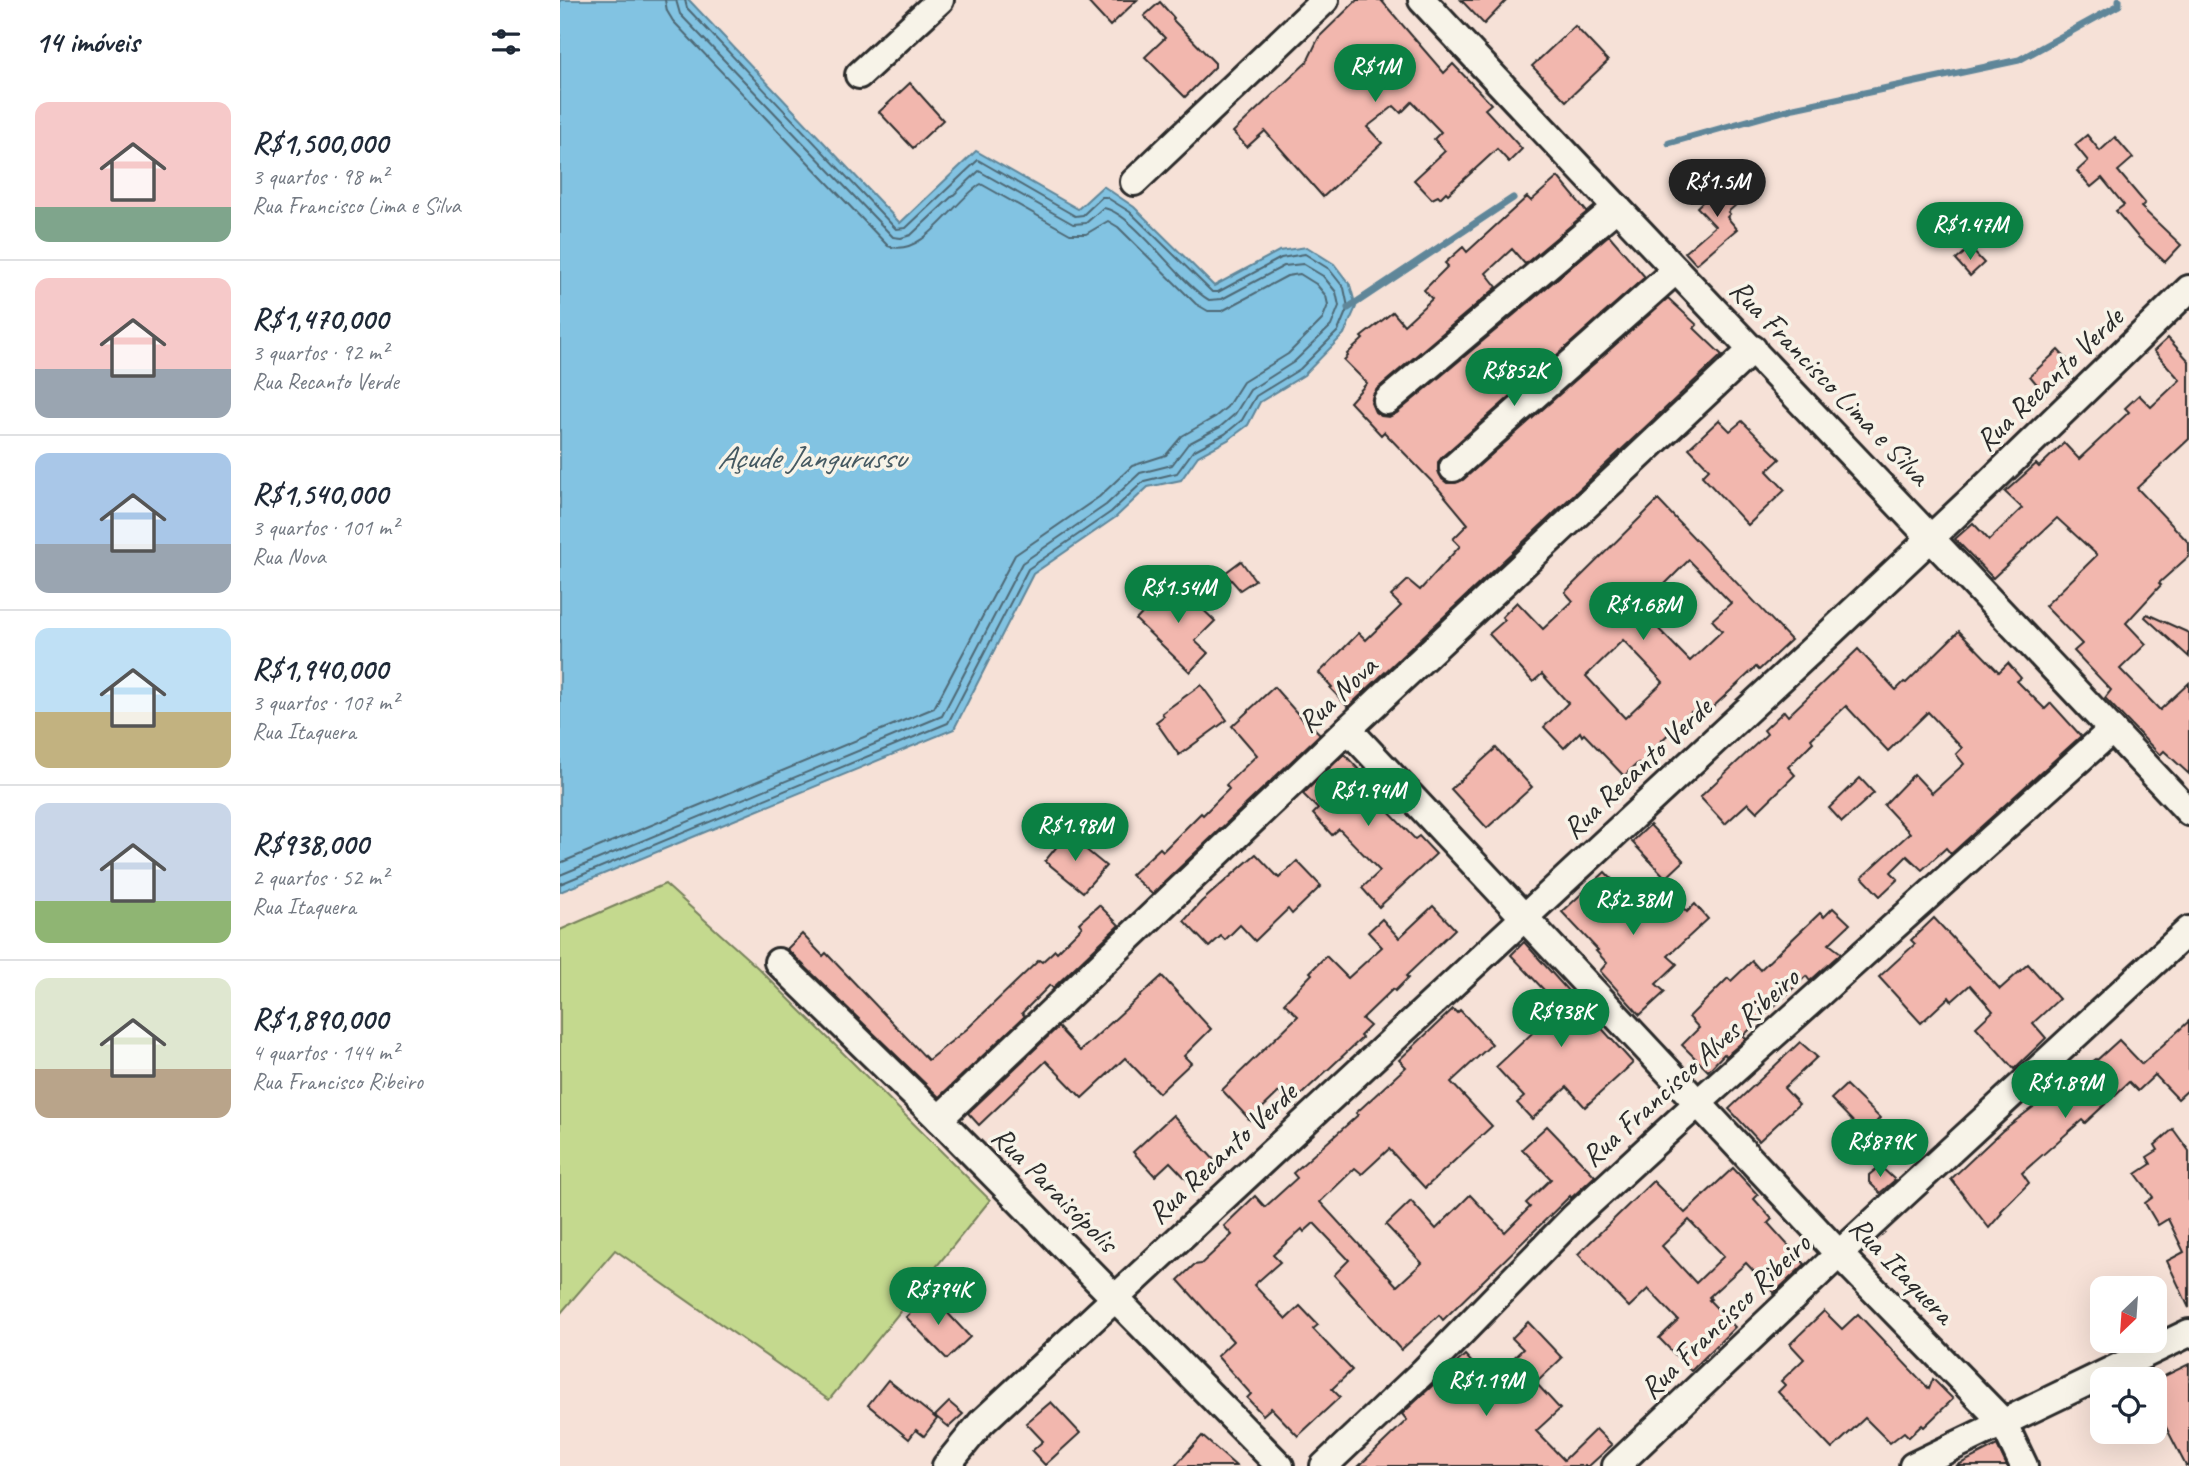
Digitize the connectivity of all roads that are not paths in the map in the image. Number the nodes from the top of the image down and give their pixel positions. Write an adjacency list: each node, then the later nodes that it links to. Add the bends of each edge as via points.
1 (940, 0): 4 (street)
2 (1325, 0): 5 (street)
3 (1422, 0): 6 (street, Rua Francisco Lima e Silva)
4 (859, 75)
5 (1134, 182)
6 (1617, 207): 7 (street, Rua Francisco Lima e Silva); 10 (street)
7 (1676, 270): 9 (street, Rua Francisco Lima e Silva); 11 (street)
8 (2189, 289): 12 (street, Rua Recanto Verde)
9 (1753, 349): 12 (street, Rua Francisco Lima e Silva); 13 (street, Rua Nova)
10 (1387, 401)
11 (1453, 468)
12 (1931, 536): 14 (street, Rua Francisco Lima e Silva); 16 (street, Rua Recanto Verde)
13 (1348, 729): 16 (street, Rua Itaquera); 20 (street, Rua Nova)
14 (2112, 730): 15 (street, Rua Francisco Lima e Silva); 19 (street, Rua Francisco Alves Ribeiro)
15 (2189, 812)
16 (1524, 919): 19 (street, Rua Itaquera); 22 (street, Rua Recanto Verde)
17 (2189, 930): 21 (street, Rua Francisco Ribeiro)
18 (778, 962): 20 (street, Rua Paraisópolis)
19 (1699, 1102): 21 (street, Rua Itaquera); 27 (street, Rua Francisco Alves Ribeiro, via 1574,1217)
20 (939, 1119): 22 (street, Rua Paraisópolis)
21 (1839, 1254): 24 (street, Rua Itaquera); 28 (street, Rua Francisco Ribeiro)
22 (1115, 1297): 25 (street, Rua Recanto Verde, via 981,1423); 26 (street, Rua Paraisópolis)
23 (2189, 1333): 24 (street)
24 (2003, 1422): 29 (street); 30 (street, Rua Itaquera)
25 (946, 1466)
26 (1280, 1466)
27 (1324, 1466)
28 (1616, 1466)
29 (1913, 1466)
30 (2024, 1466)

